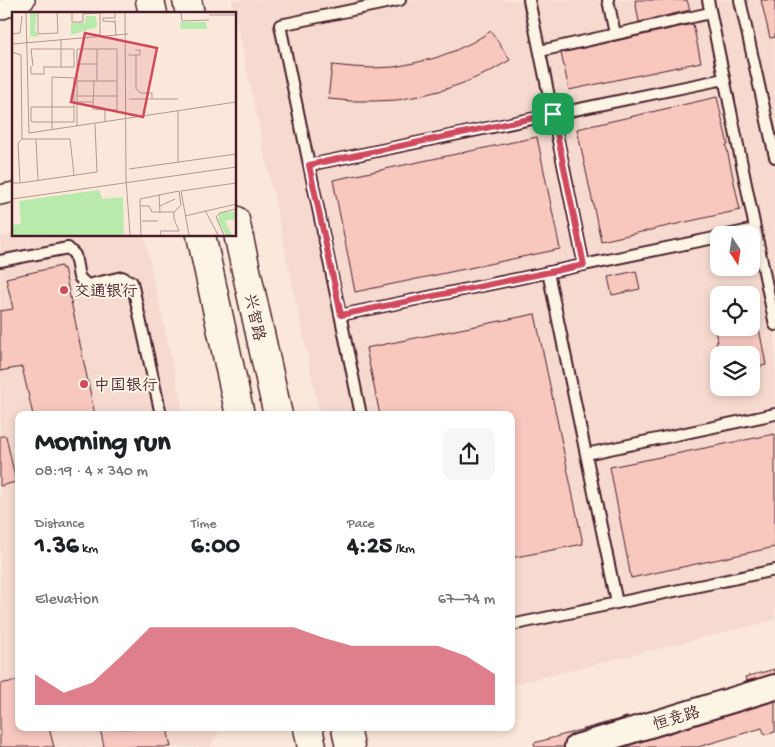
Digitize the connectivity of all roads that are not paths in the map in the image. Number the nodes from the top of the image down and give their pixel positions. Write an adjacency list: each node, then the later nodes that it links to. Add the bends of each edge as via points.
1 (25, 0): 7 (street)
2 (400, 0): 14 (lane, via 280,25)
3 (529, 0): 10 (lane)
4 (608, 0): 9 (lane)
5 (708, 0): 8 (lane)
6 (740, 0): 13 (lane)
7 (0, 10)
8 (710, 13): 9 (lane); 11 (lane)
9 (615, 34): 10 (lane)
10 (540, 51): 12 (lane)
11 (724, 79): 12 (lane); 16 (lane)
12 (553, 114): 14 (lane); 21 (lane)
13 (775, 157)
14 (309, 165): 23 (lane)
15 (236, 225): 27 (main road, 兴智路)
16 (754, 226)
17 (201, 236): 26 (main road)
18 (710, 239): 21 (lane)
19 (760, 253): 24 (lane)
20 (0, 261): 25 (lane, via 68,248 75,255 79,277 88,285 122,277 132,282)
21 (584, 265): 22 (lane)
22 (548, 272): 23 (lane); 30 (lane)
23 (341, 315): 28 (lane)
24 (775, 326)
25 (160, 411)
26 (239, 411)
27 (277, 411)
28 (360, 411)
29 (775, 414): 30 (lane)
30 (586, 454): 32 (lane)
31 (775, 570): 32 (lane)
32 (617, 603): 33 (lane)
33 (515, 624)
34 (775, 687): 37 (street, 恒竞路)
35 (309, 731): 38 (main road)
36 (347, 731): 39 (main road)
37 (618, 741): 40 (street, 恒竞路)
38 (312, 747)
39 (350, 747)
40 (577, 747)

